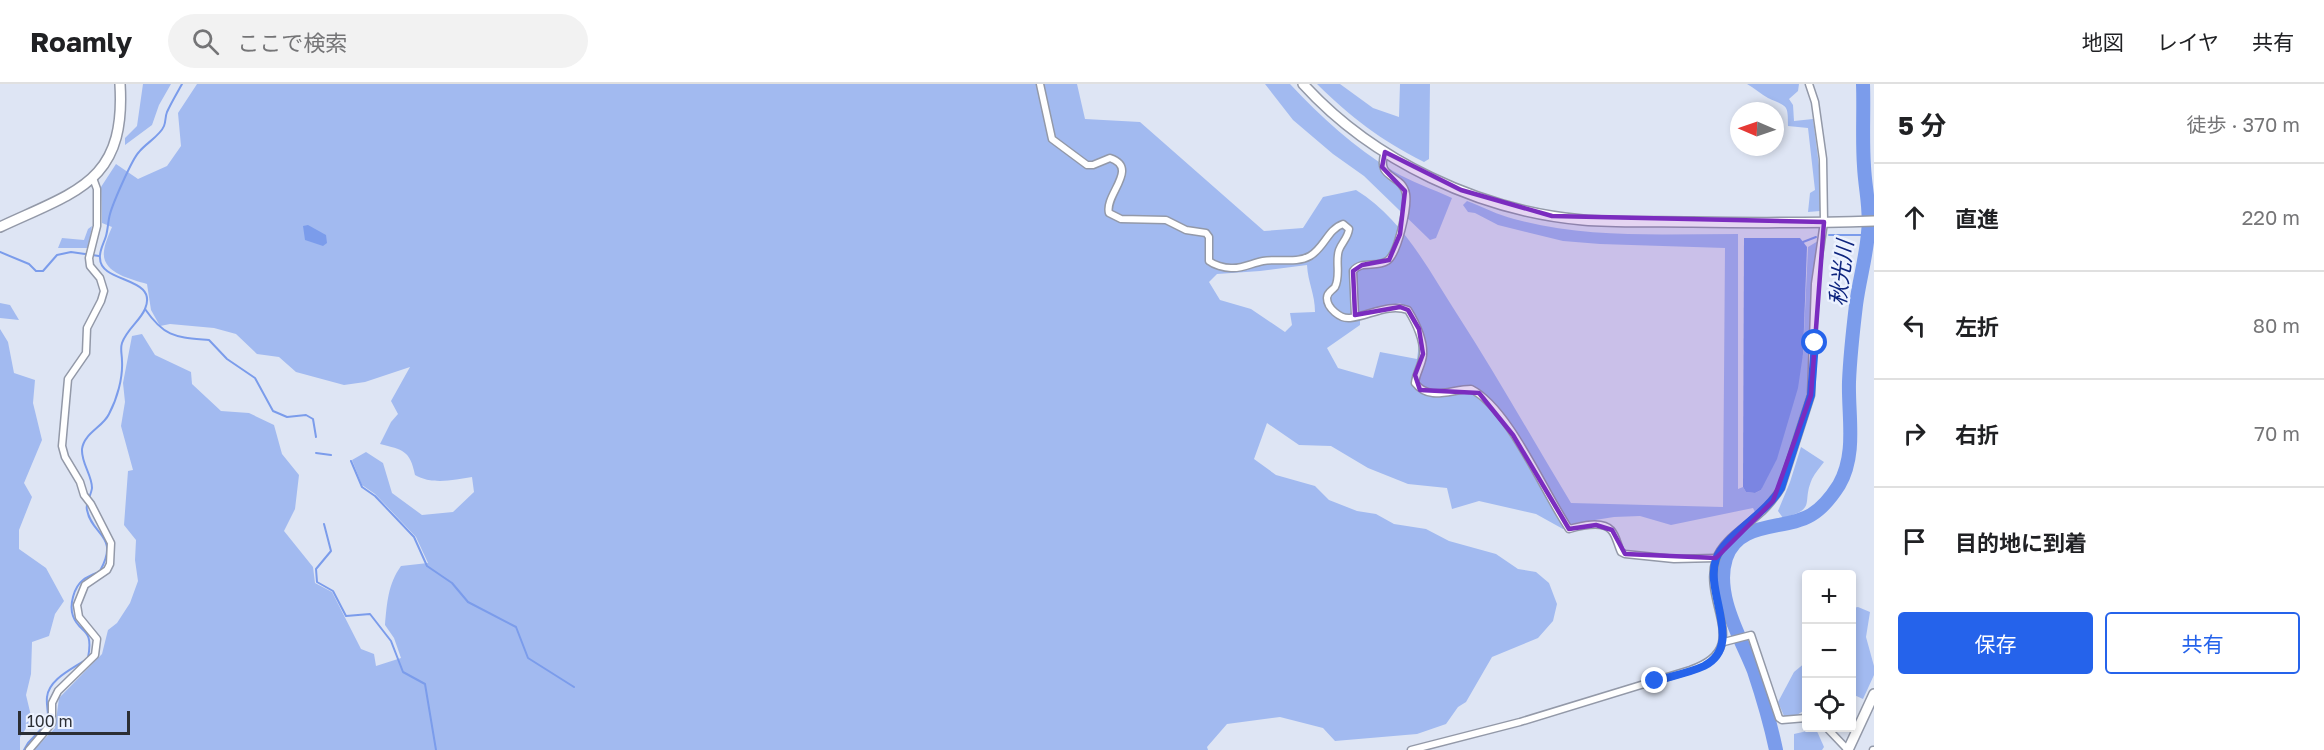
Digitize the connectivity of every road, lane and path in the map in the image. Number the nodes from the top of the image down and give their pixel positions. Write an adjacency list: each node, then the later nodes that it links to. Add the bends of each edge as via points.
1 (120, 84): 6 (street, via 118,136 103,168)
2 (1040, 84): 10 (street, via 1056,143 1087,165 1110,158 1120,165 1122,178 1108,202 1109,213 1121,219 1166,220 1186,230 1206,233 1212,264 1229,268 1309,257 1343,224 1349,233 1339,250 1335,286 1327,298 1332,310 1341,316)
3 (1304, 84): 5 (street)
4 (1810, 84): 8 (street, via 1823,159)
5 (1385, 152): 8 (street, via 1461,190 1552,216 1602,221); 10 (street, via 1382,167 1405,190 1405,208 1396,252 1389,260 1362,265 1353,272)
6 (93, 178): 9 (street); 16 (street, via 97,189 96,226 90,266 104,291 87,328 86,353 68,379 62,446 111,543 107,570 85,585 77,605 79,617 97,639 95,655 58,690 52,703 52,723)
7 (1874, 221): 8 (street)
8 (1824, 222): 11 (street, via 1815,284 1811,395 1792,458 1773,501)
9 (0, 227)
10 (1355, 315): 11 (street, via 1400,307 1408,310 1419,329 1423,354 1415,375 1420,390 1432,393 1471,389 1487,400 1514,435 1569,529 1585,525 1606,527 1613,532 1624,554)
11 (1716, 558): 12 (street, via 1713,580)
12 (1724, 642): 14 (street, via 1751,635 1779,718); 17 (street, via 1705,665 1520,722)
13 (1874, 694): 18 (street)
14 (1802, 718)
15 (1831, 732): 18 (street)
16 (29, 750)
17 (1411, 750)
18 (1848, 750)

